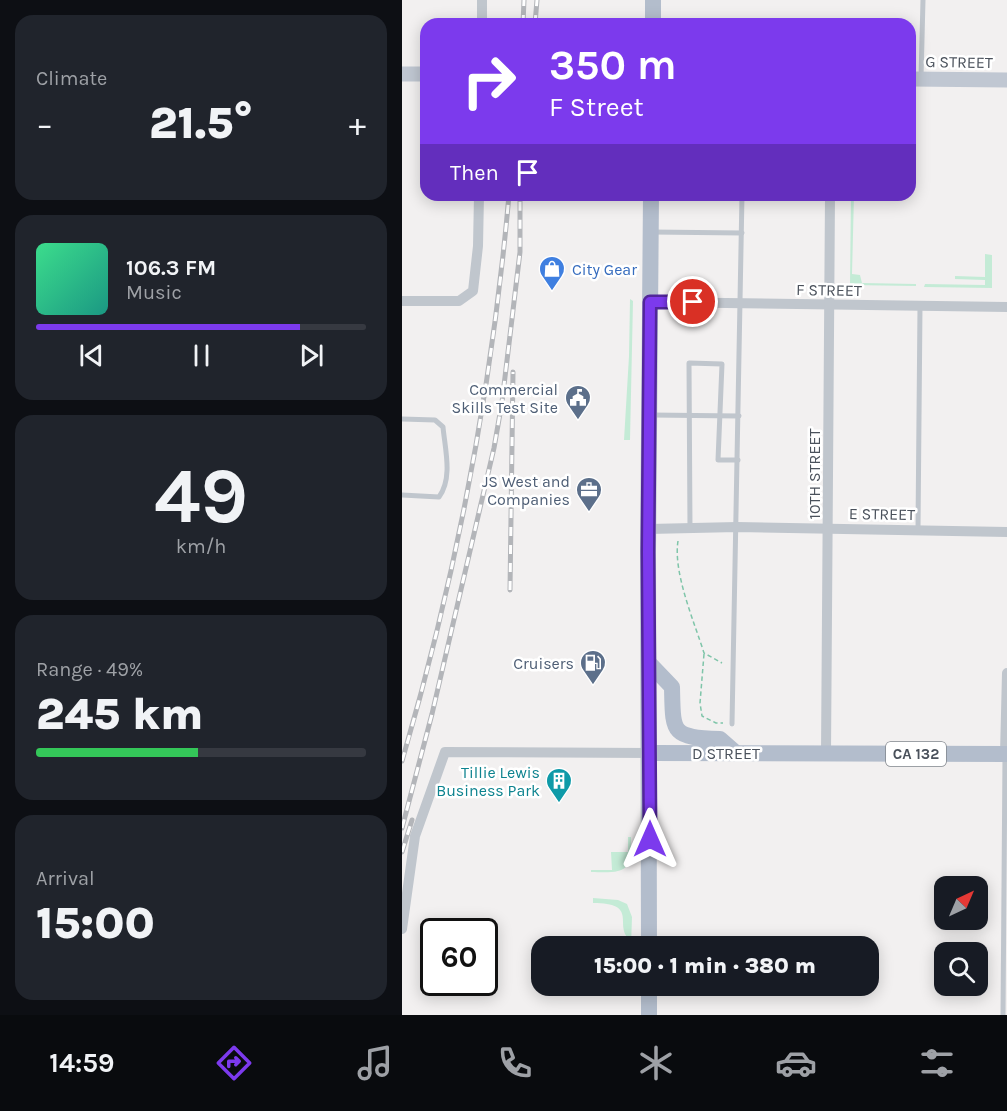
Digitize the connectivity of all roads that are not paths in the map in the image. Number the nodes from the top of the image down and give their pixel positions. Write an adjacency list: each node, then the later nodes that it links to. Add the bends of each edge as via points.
1 (482, 0): 4 (street)
2 (652, 0): 5 (main road)
3 (922, 0): 8 (lane)
4 (482, 18)
5 (652, 18)
6 (402, 74): 7 (main road)
7 (420, 74)
8 (916, 80): 9 (main road, G STREET)
9 (1007, 80)
10 (479, 201): 16 (street, via 473,291 459,301)
11 (651, 201): 14 (main road)
12 (742, 201): 15 (lane)
13 (830, 201): 19 (street, 10TH STREET)
14 (651, 232): 15 (lane); 17 (main road)
15 (742, 233): 18 (lane)
16 (402, 301)
17 (650, 302): 18 (street, F STREET); 23 (main road)
18 (741, 303): 19 (street, F STREET); 25 (lane)
19 (829, 305): 20 (street, F STREET); 30 (street, 10TH STREET)
20 (920, 306): 21 (street, F STREET); 33 (lane)
21 (1007, 307)
22 (688, 414): 23 (lane); 24 (lane); 24 (lane, via 689,363 722,364); 32 (lane)
23 (650, 415): 31 (main road)
24 (719, 415): 25 (lane); 27 (lane, via 718,460)
25 (739, 416): 27 (lane)
26 (402, 419): 28 (lane, via 435,420 443,427 447,470 445,488 439,497)
27 (738, 460): 29 (lane)
28 (402, 495)
29 (737, 528): 30 (street, E STREET); 32 (street, E STREET); 37 (lane)
30 (829, 528): 33 (street, E STREET); 40 (street, 10TH STREET)
31 (649, 529): 32 (street, E STREET); 35 (main road)
32 (686, 529)
33 (918, 529): 34 (street, E STREET)
34 (1007, 532)
35 (649, 663): 38 (main road); 39 (main road, via 672,687 677,729 691,738 720,739)
36 (1007, 673): 41 (street)
37 (732, 724)
38 (650, 753): 39 (main road, D STREET / CA 132); 42 (street, D STREET, via 446,752 415,836); 43 (main road)
39 (736, 753): 40 (main road, D STREET / CA 132)
40 (826, 754): 41 (main road, D STREET / CA 132)
41 (1006, 754): 46 (lane)
42 (402, 929)
43 (649, 936)
44 (649, 996): 45 (main road)
45 (649, 1015)
46 (1003, 1015)

